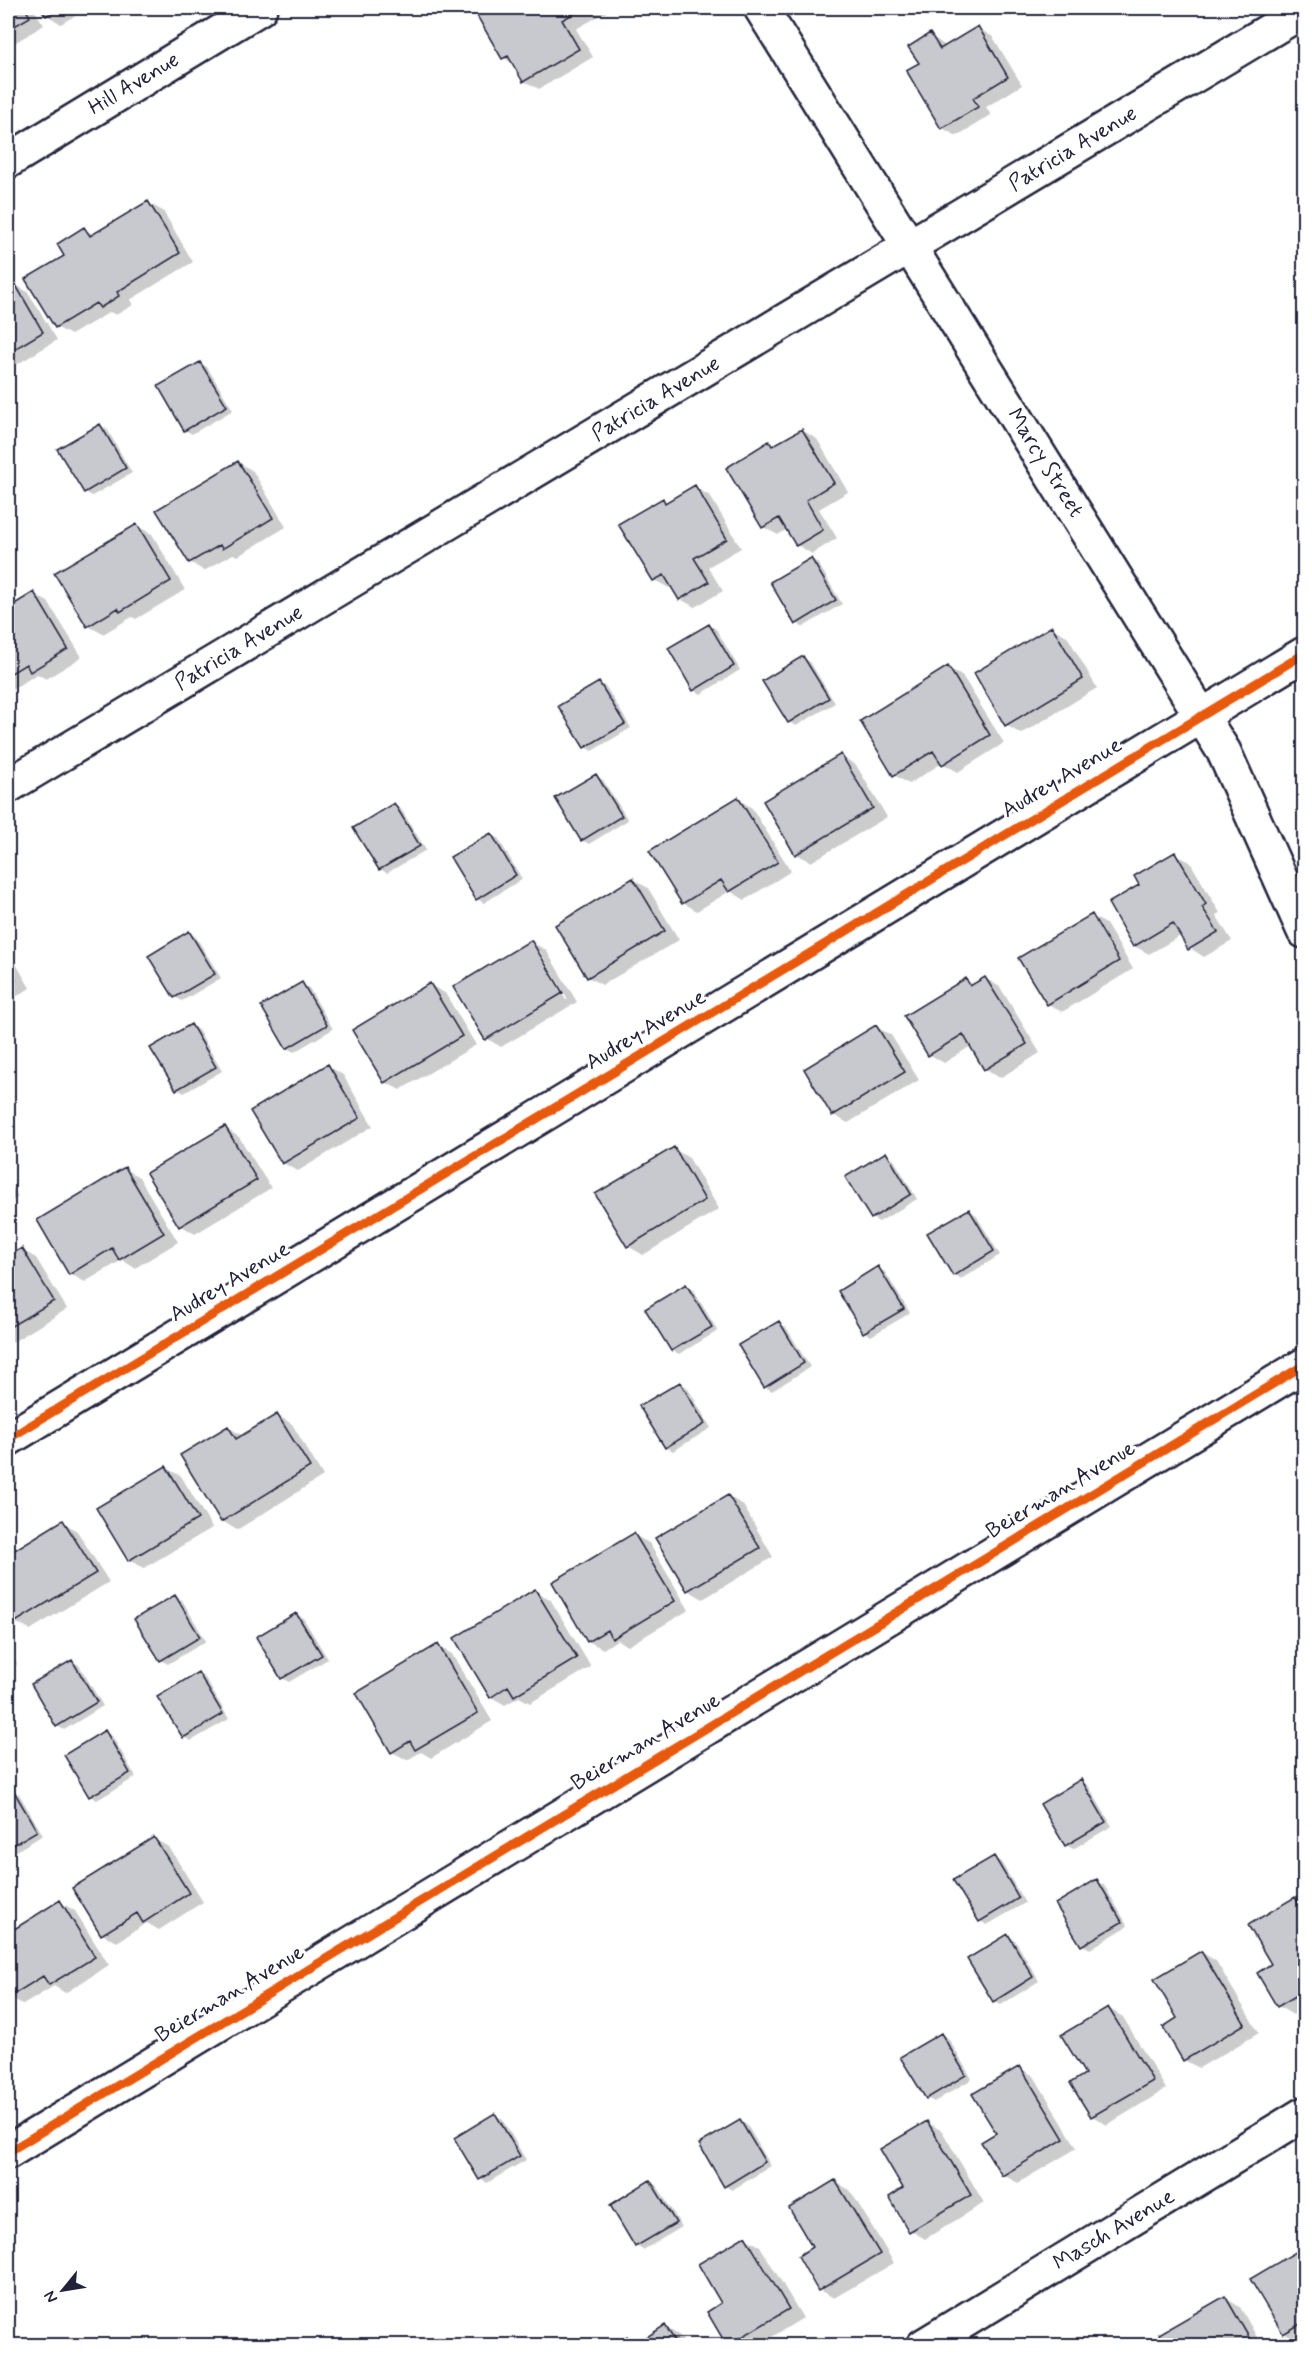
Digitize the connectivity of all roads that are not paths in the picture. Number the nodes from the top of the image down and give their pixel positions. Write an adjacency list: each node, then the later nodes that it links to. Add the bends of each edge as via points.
1 (260, 8): 4 (street, Hill Avenue)
2 (762, 8): 5 (street, Marcy Street)
3 (1305, 10): 5 (street, Patricia Avenue)
4 (8, 161)
5 (911, 246): 7 (street, Marcy Street); 8 (street, Patricia Avenue)
6 (1305, 654): 7 (street, Audrey Avenue)
7 (1202, 716): 9 (street, Marcy Street, via 1224,752); 11 (street, Audrey Avenue)
8 (8, 786)
9 (1305, 931)
10 (1305, 1365): 13 (street, Beierman Avenue)
11 (8, 1439)
12 (1305, 2114): 14 (street, Masch Avenue)
13 (8, 2152)
14 (923, 2346)

